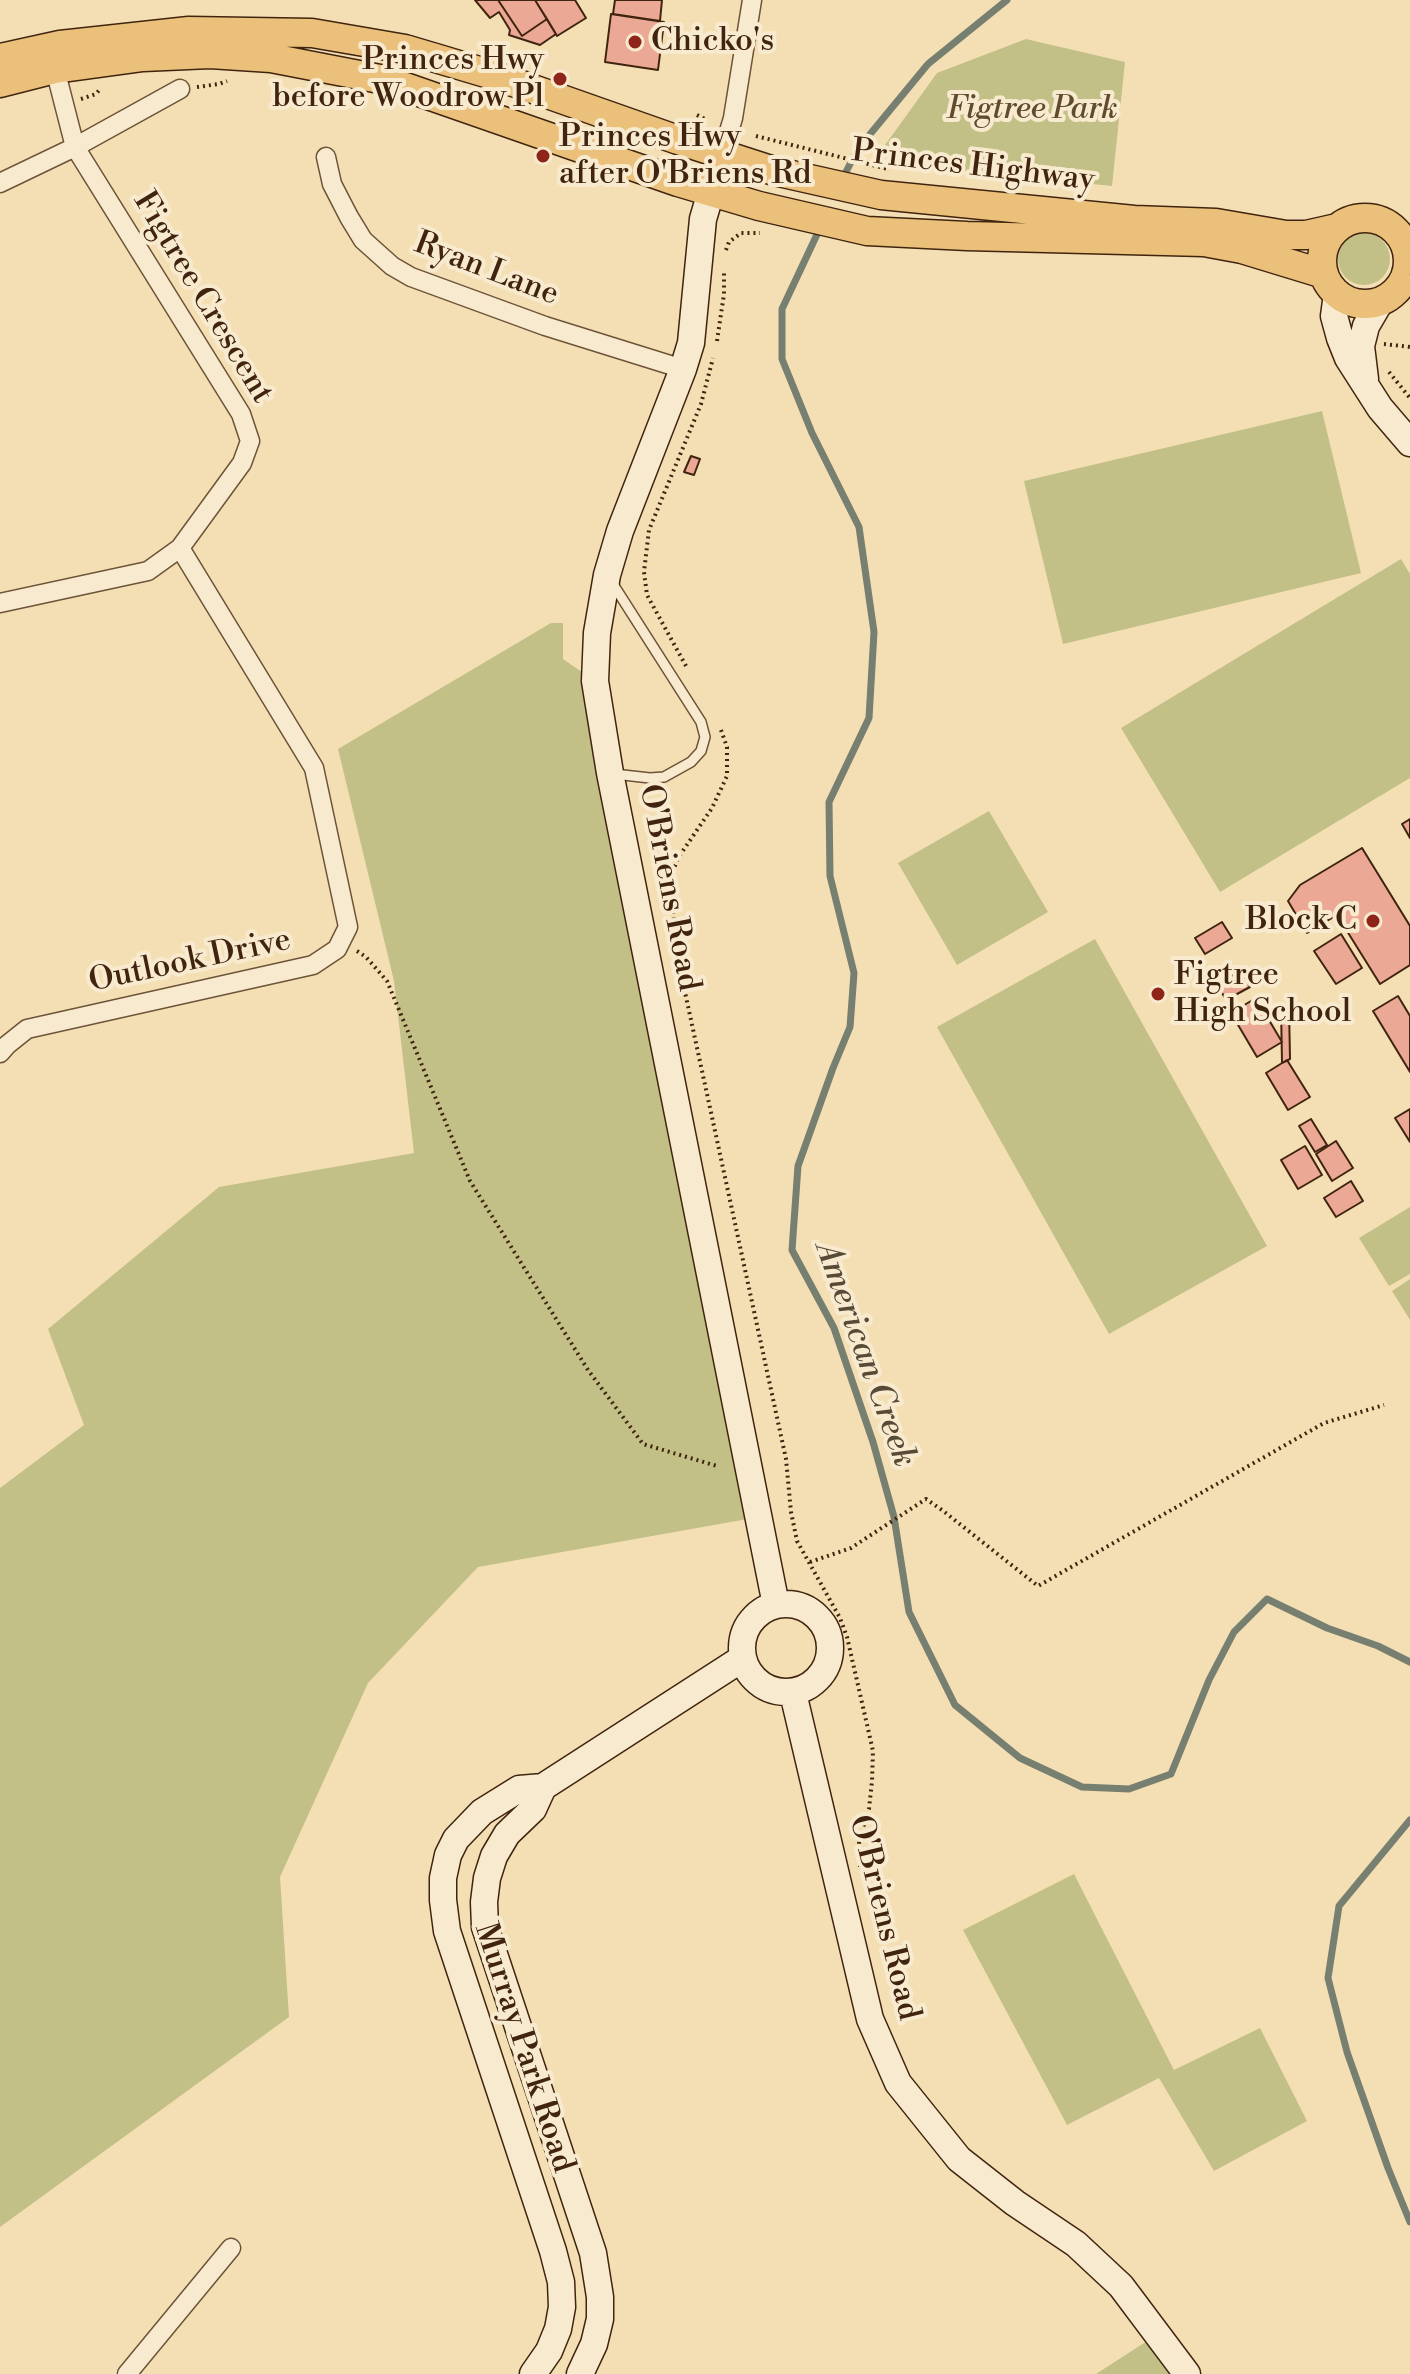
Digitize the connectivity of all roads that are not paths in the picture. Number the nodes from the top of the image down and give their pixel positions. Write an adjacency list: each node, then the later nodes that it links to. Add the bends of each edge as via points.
1 (752, 0): 7 (street)
2 (0, 58): 7 (main road, Princes Highway, via 60,45 189,31 312,33 405,49 496,76)
3 (55, 69): 4 (main road, Princes Highway); 6 (street, Figtree Crescent); 10 (main road, Princes Highway, via 210,54 304,63 427,93)
4 (0, 83)
5 (180, 89): 6 (street)
6 (75, 147): 9 (street); 20 (street, Figtree Crescent, via 241,414 250,441 242,463)
7 (722, 155): 10 (street, O'Briens Road); 13 (main road, Princes Highway, via 774,171 885,182 1134,220 1216,223 1286,235)
8 (326, 157): 17 (street, Ryan Lane, via 332,184 349,217 363,240 392,266 545,326)
9 (0, 183)
10 (711, 192): 15 (main road, Princes Highway, via 763,220 867,231 1204,242 1242,249); 17 (street, O'Briens Road)
11 (1410, 214): 12 (main road)
12 (1381, 220): 13 (main road, via 1361,218); 14 (main road, via 1406,245)
13 (1337, 228): 15 (main road, via 1322,257)
14 (1409, 271): 16 (main road, via 1395,293)
15 (1330, 284): 16 (main road, via 1358,304); 18 (street, via 1340,338)
16 (1380, 302): 18 (street, via 1361,346)
17 (683, 369): 21 (street, O'Briens Road)
18 (1368, 390): 19 (street)
19 (1410, 443)
20 (180, 548): 22 (street, Figtree Crescent, via 148,571); 24 (street, Outlook Drive, via 314,768 348,927 337,949 313,965 27,1029)
21 (607, 575): 23 (street, O'Briens Road, via 595,681); 23 (lane, via 701,722 705,737 691,762 664,777)
22 (0, 603)
23 (610, 773): 25 (street, O'Briens Road)
24 (0, 1053)
25 (776, 1605): 26 (street, via 748,1624); 27 (street, via 810,1611 828,1635 827,1665 819,1678)
26 (743, 1658): 27 (street, via 747,1670 766,1688); 28 (street, Murray Park Road)
27 (793, 1693): 33 (street, O'Briens Road, via 870,2019 898,2083 959,2159 1076,2244 1121,2286)
28 (543, 1787): 30 (street, Murray Park Road, via 519,1789 482,1812 456,1839 443,1878 447,1931 561,2282 558,2329); 32 (street, Murray Park Road, via 533,1809 507,1834 494,1856 487,1878 485,1927 593,2253 600,2319)
29 (231, 2248): 31 (street)
30 (536, 2373)
31 (127, 2374)
32 (580, 2374)
33 (1187, 2374)

